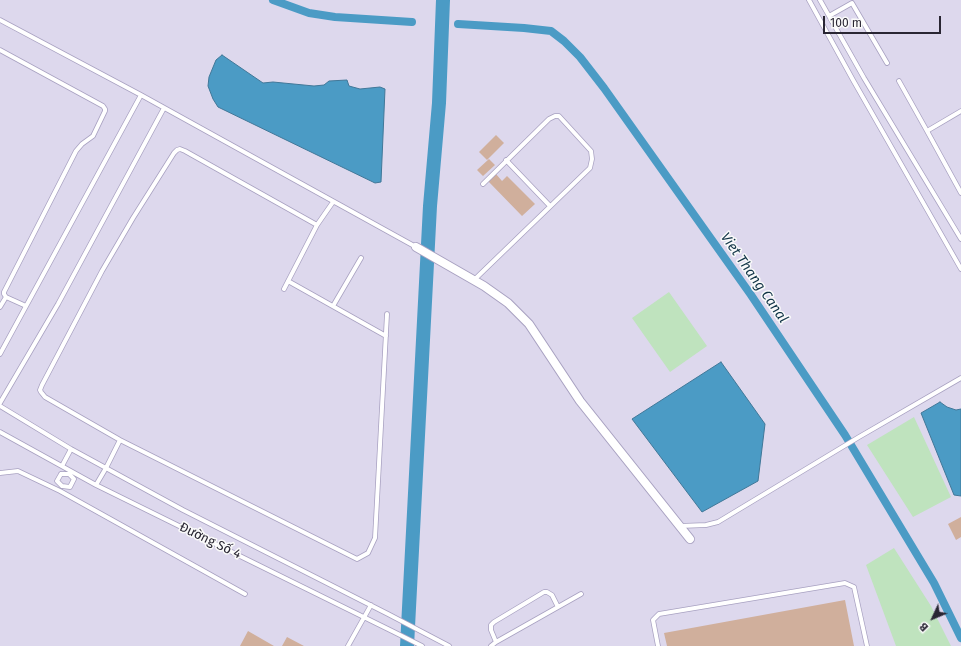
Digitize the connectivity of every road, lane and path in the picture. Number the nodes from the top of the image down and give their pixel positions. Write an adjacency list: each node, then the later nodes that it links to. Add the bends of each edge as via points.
1 (809, 0): 22 (lane)
2 (820, 0): 4 (lane)
3 (851, 2): 4 (lane); 7 (lane)
4 (829, 16): 19 (lane)
5 (0, 20): 9 (lane)
6 (0, 50): 26 (lane, via 105,109 93,136 76,151 4,292)
7 (887, 63)
8 (899, 81): 12 (lane)
9 (141, 96): 10 (lane); 27 (lane)
10 (164, 108): 16 (lane); 34 (lane, via 58,304)
11 (961, 111): 12 (lane)
12 (927, 131): 15 (lane)
13 (506, 160): 14 (lane); 17 (lane); 17 (lane, via 549,119 559,116 591,151 592,159 590,168)
14 (483, 184)
15 (961, 193)
16 (333, 202): 18 (lane); 20 (lane)
17 (550, 206): 23 (lane)
18 (317, 226): 24 (lane); 36 (lane, via 185,151 180,149 174,153 102,271 40,390 46,397)
19 (961, 239)
20 (416, 247): 23 (street)
21 (361, 258): 28 (lane)
22 (961, 269)
23 (474, 280): 44 (street, via 508,303 529,324 580,401)
24 (288, 282): 25 (lane); 28 (lane)
25 (284, 289)
26 (6, 297): 27 (lane); 29 (lane)
27 (26, 306): 32 (lane)
28 (333, 306): 31 (lane)
29 (0, 307)
30 (387, 314): 31 (lane)
31 (386, 336): 36 (lane, via 375,538 368,553 357,559)
32 (0, 354)
33 (961, 378): 44 (lane, via 718,522)
34 (0, 404): 37 (lane)
35 (0, 432): 38 (lane, Đường Số 4)
36 (120, 440): 39 (lane)
37 (71, 449): 38 (lane); 39 (lane)
38 (62, 466): 40 (lane, Đường Số 4)
39 (106, 468): 42 (lane); 48 (lane)
40 (69, 472): 42 (lane, Đường Số 4); 43 (lane, via 61,474 57,480); 43 (lane, via 74,479 70,487)
41 (0, 473): 43 (lane, via 18,471)
42 (96, 485): 50 (lane, Đường Số 4)
43 (61, 489): 46 (lane)
44 (680, 526): 45 (street)
45 (690, 539)
46 (245, 594)
47 (582, 594): 49 (lane)
48 (371, 605): 50 (lane); 54 (lane)
49 (558, 607): 51 (lane); 51 (lane, via 552,595 544,592 494,622 491,628)
50 (364, 617): 52 (lane); 53 (lane, Đường Số 4)
51 (496, 642): 55 (lane)
52 (348, 646)
53 (422, 646)
54 (449, 646)
55 (491, 646)
56 (658, 646): 57 (lane, via 653,620 659,614 845,583 854,587)
57 (867, 646)

